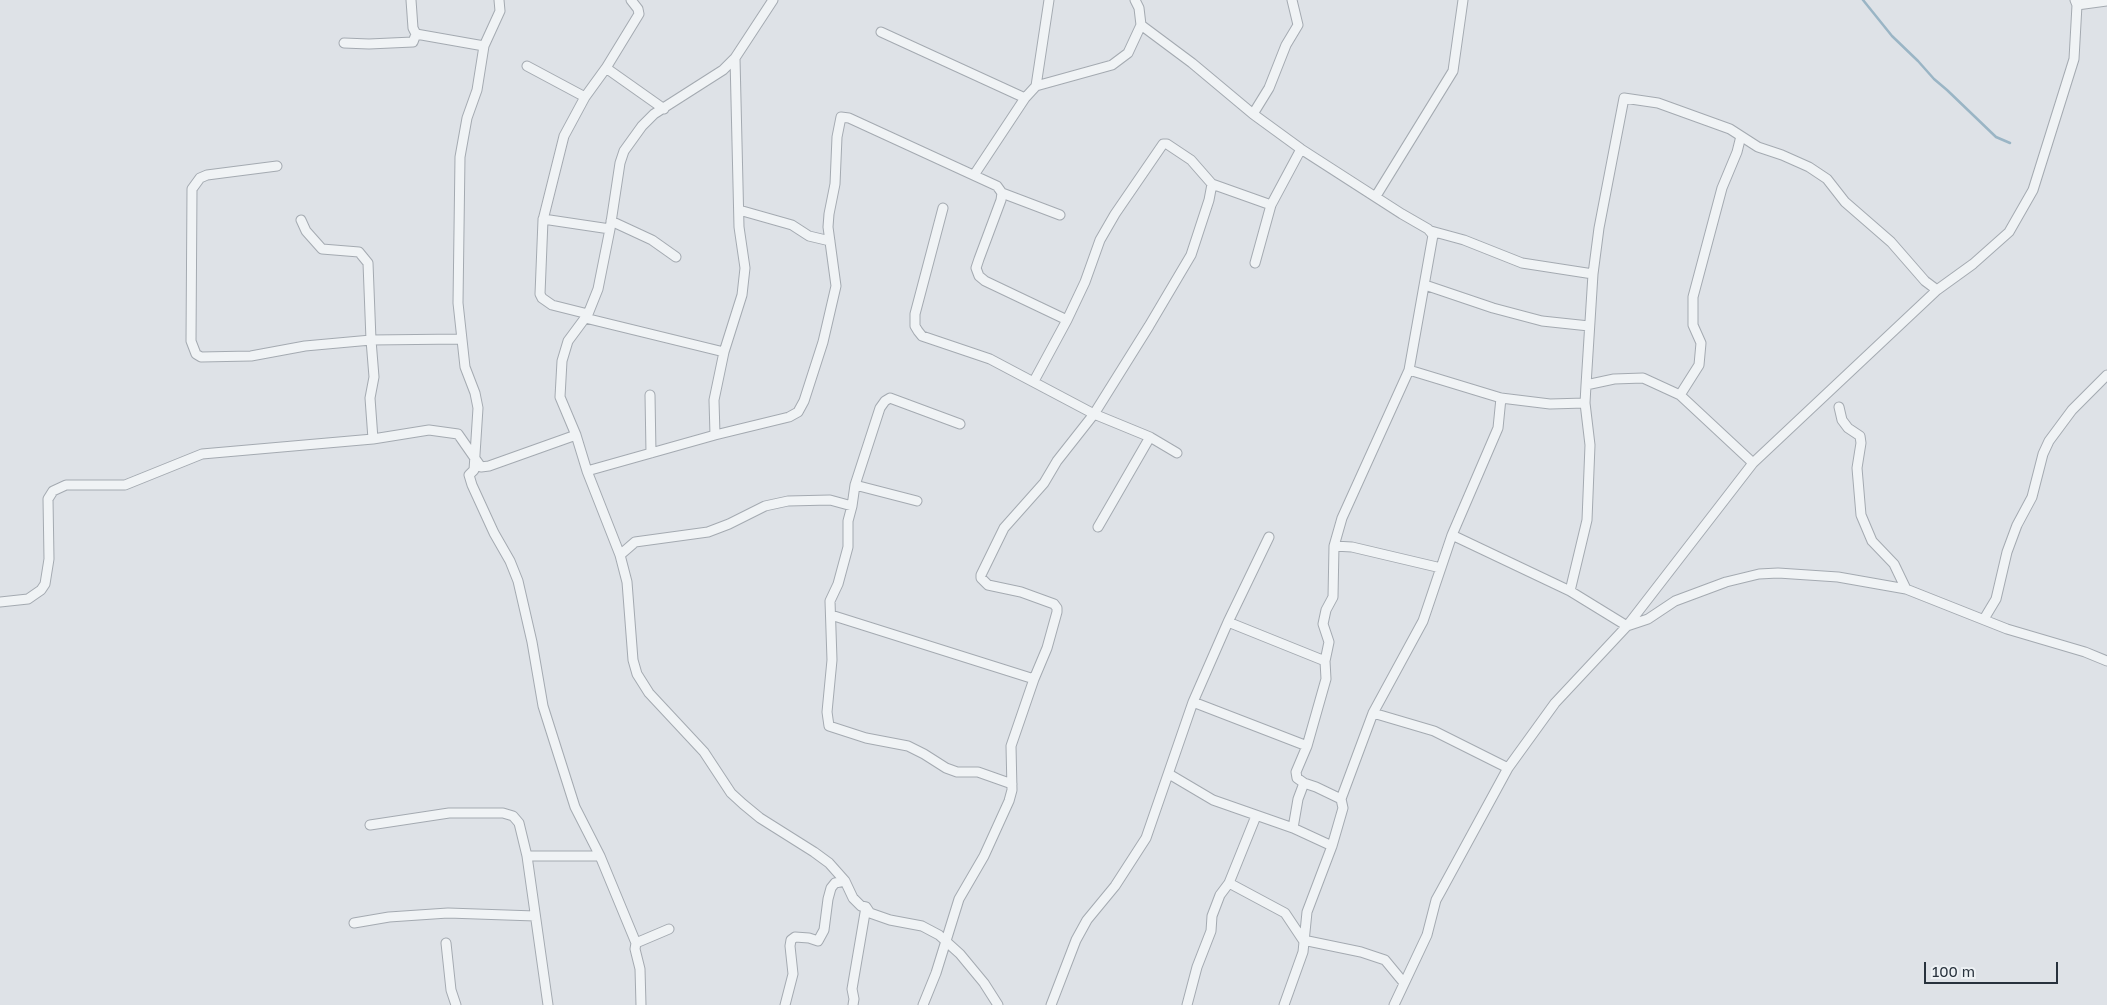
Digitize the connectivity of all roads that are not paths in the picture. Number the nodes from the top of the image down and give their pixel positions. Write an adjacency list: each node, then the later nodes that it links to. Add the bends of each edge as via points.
1 (411, 0): 13 (street)
2 (499, 0): 15 (street, via 500,11)
3 (632, 0): 18 (street, via 639,14)
4 (773, 0): 16 (street)
5 (1049, 0): 19 (street)
6 (1135, 0): 11 (street)
7 (1292, 0): 23 (street, via 1298,25 1286,45 1269,88)
8 (1463, 0): 30 (street, via 1453,71)
9 (2107, 1): 10 (street)
10 (2076, 2): 44 (street, via 2074,59 2033,190 2009,232)
11 (1140, 25): 19 (street, via 1128,52 1112,65); 23 (street)
12 (881, 32): 21 (street)
13 (416, 34): 14 (street, via 413,42); 15 (street)
14 (344, 43)
15 (484, 46): 48 (street, via 460,157 458,303)
16 (734, 58): 22 (street, via 715,75); 33 (street)
17 (527, 66): 20 (street)
18 (606, 68): 20 (street); 22 (street)
19 (1036, 86): 21 (street)
20 (585, 97): 35 (street, via 564,136)
21 (1025, 98): 27 (street)
22 (664, 109): 37 (street, via 642,126 624,151)
23 (1253, 114): 25 (street)
24 (1741, 136): 42 (street, via 1658,103 1624,98); 44 (street, via 1758,147 1810,167 1827,179 1845,202 1891,242 1924,281); 56 (street, via 1722,188 1693,297 1693,325 1701,344 1699,365)
25 (1301, 149): 30 (street); 31 (street)
26 (277, 166): 49 (street, via 207,175 200,178 192,189 192,349 201,357 251,356 306,346)
27 (974, 175): 29 (street, via 997,186); 39 (street, via 850,118 841,117 830,202)
28 (1212, 184): 31 (street); 46 (street, via 1191,160 1163,144 1100,240); 60 (street, via 1192,255)
29 (1002, 194): 34 (street); 46 (street, via 978,259 976,268 979,276)
30 (1376, 196): 38 (street)
31 (1271, 205): 41 (street)
32 (943, 208): 53 (street, via 915,314 918,332 990,359)
33 (739, 210): 39 (street, via 792,225 809,236); 50 (street, via 745,268 742,295)
34 (1060, 215)
35 (543, 219): 37 (street); 45 (street, via 540,294 552,305)
36 (301, 220): 49 (street, via 322,249 358,252 368,263)
37 (611, 225): 40 (street, via 652,240); 45 (street, via 598,289)
38 (1431, 232): 42 (street, via 1464,240 1522,263); 43 (street)
39 (830, 241): 63 (street, via 836,286 823,342 798,412)
40 (676, 257)
41 (1255, 263)
42 (1592, 274): 47 (street)
43 (1425, 285): 47 (street, via 1542,321); 51 (street)
44 (1937, 290): 69 (street)
45 (586, 316): 50 (street); 62 (street, via 568,341 560,378 560,397)
46 (1067, 320): 53 (street)
47 (1588, 326): 54 (street)
48 (461, 339): 49 (street); 68 (street, via 465,367 478,408)
49 (371, 340): 65 (street)
50 (724, 352): 63 (street, via 714,400)
51 (1409, 370): 57 (street); 78 (street, via 1342,518)
52 (2107, 375): 85 (street, via 2072,410 2048,441 2032,497 2007,552 1996,600)
53 (1034, 381): 60 (street)
54 (1586, 385): 56 (street, via 1642,378); 58 (street)
55 (650, 395): 66 (street)
56 (1680, 395): 69 (street)
57 (1501, 398): 58 (street, via 1550,404); 76 (street, via 1498,428)
58 (1584, 403): 82 (street, via 1590,445 1587,520)
59 (1839, 407): 81 (street, via 1842,420 1860,436 1862,443 1857,468 1861,515 1872,541 1894,564)
60 (1094, 414): 64 (street); 90 (street, via 1044,483 1004,528 981,575 988,585 1029,594 1057,608 1047,648)
61 (960, 424): 72 (street, via 890,398 880,408)
62 (576, 435): 70 (street); 71 (street)
63 (715, 435): 66 (street)
64 (1150, 437): 67 (street); 75 (street)
65 (373, 439): 68 (street, via 429,430 447,431 458,434); 83 (street, via 202,454 125,485 72,484 60,487 48,499 49,559 41,590 28,599)
66 (651, 453): 71 (street)
67 (1177, 453)
68 (473, 455): 70 (street)
69 (1753, 464): 87 (street)
70 (477, 468): 104 (street, via 469,475 472,485 518,580 543,706 575,807)
71 (587, 471): 79 (street)
72 (854, 485): 73 (street); 74 (street)
73 (917, 501)
74 (852, 506): 79 (street, via 830,500 788,501 765,506 708,532 635,542); 84 (street, via 848,521 848,547 830,601)
75 (1098, 527)
76 (1452, 535): 80 (street); 82 (street)
77 (1269, 536): 86 (street)
78 (1334, 546): 80 (street, via 1352,547); 88 (street, via 1333,597 1323,624 1329,642)
79 (620, 555): 105 (street, via 627,582 634,660 637,674 649,692 704,752 731,793 760,818 829,863)
80 (1441, 568): 92 (street, via 1423,621)
81 (1906, 589): 85 (street); 87 (street, via 1838,577 1759,574 1674,601 1648,619)
82 (1570, 591): 87 (street)
83 (0, 602)
84 (831, 615): 90 (street); 97 (street, via 832,660 826,712 829,726 866,738 908,746 957,772 978,772)
85 (1984, 619): 89 (street)
86 (1228, 622): 88 (street); 91 (street)
87 (1627, 626): 94 (street, via 1555,703)
88 (1325, 661): 93 (street, via 1326,679)
89 (2107, 661)
90 (1034, 679): 97 (street, via 1011,746)
91 (1194, 702): 93 (street); 95 (street)
92 (1373, 713): 94 (street, via 1434,731); 98 (street)
93 (1307, 746): 96 (street, via 1296,772)
94 (1508, 768): 115 (street, via 1436,900 1427,935)
95 (1169, 774): 99 (street, via 1213,800); 123 (street, via 1146,838 1115,886 1087,920 1076,940)
96 (1304, 783): 98 (street); 101 (street)
97 (1012, 784): 112 (street, via 1009,800 984,856 959,899)
98 (1341, 799): 102 (street, via 1343,808)
99 (1256, 816): 101 (street); 106 (street)
100 (370, 826): 103 (street, via 449,813 503,813 513,816 519,823)
101 (1293, 828): 102 (street)
102 (1332, 846): 111 (street, via 1307,912)
103 (527, 856): 104 (street); 108 (street)
104 (600, 856): 114 (street)
105 (844, 881): 107 (street, via 853,898); 119 (street, via 835,883 831,888 822,936 818,940 795,937 791,940 793,974)
106 (1229, 883): 111 (street, via 1285,913); 124 (street, via 1220,895 1212,916 1211,931)
107 (866, 907): 112 (street, via 870,913 880,917 932,930); 120 (street, via 852,989)
108 (535, 916): 109 (street, via 448,913); 117 (street)
109 (354, 922)
110 (669, 929): 114 (street)
111 (1303, 940): 115 (street, via 1385,960); 125 (street, via 1303,952)
112 (945, 941): 121 (street); 122 (street, via 960,954)
113 (446, 943): 116 (street, via 451,990)
114 (636, 943): 118 (street)
115 (1404, 983): 126 (street)
116 (456, 1005)
117 (548, 1005)
118 (641, 1005)
119 (785, 1005)
120 (853, 1005)
121 (923, 1005)
122 (998, 1005)
123 (1052, 1005)
124 (1187, 1005)
125 (1284, 1005)
126 (1394, 1005)

